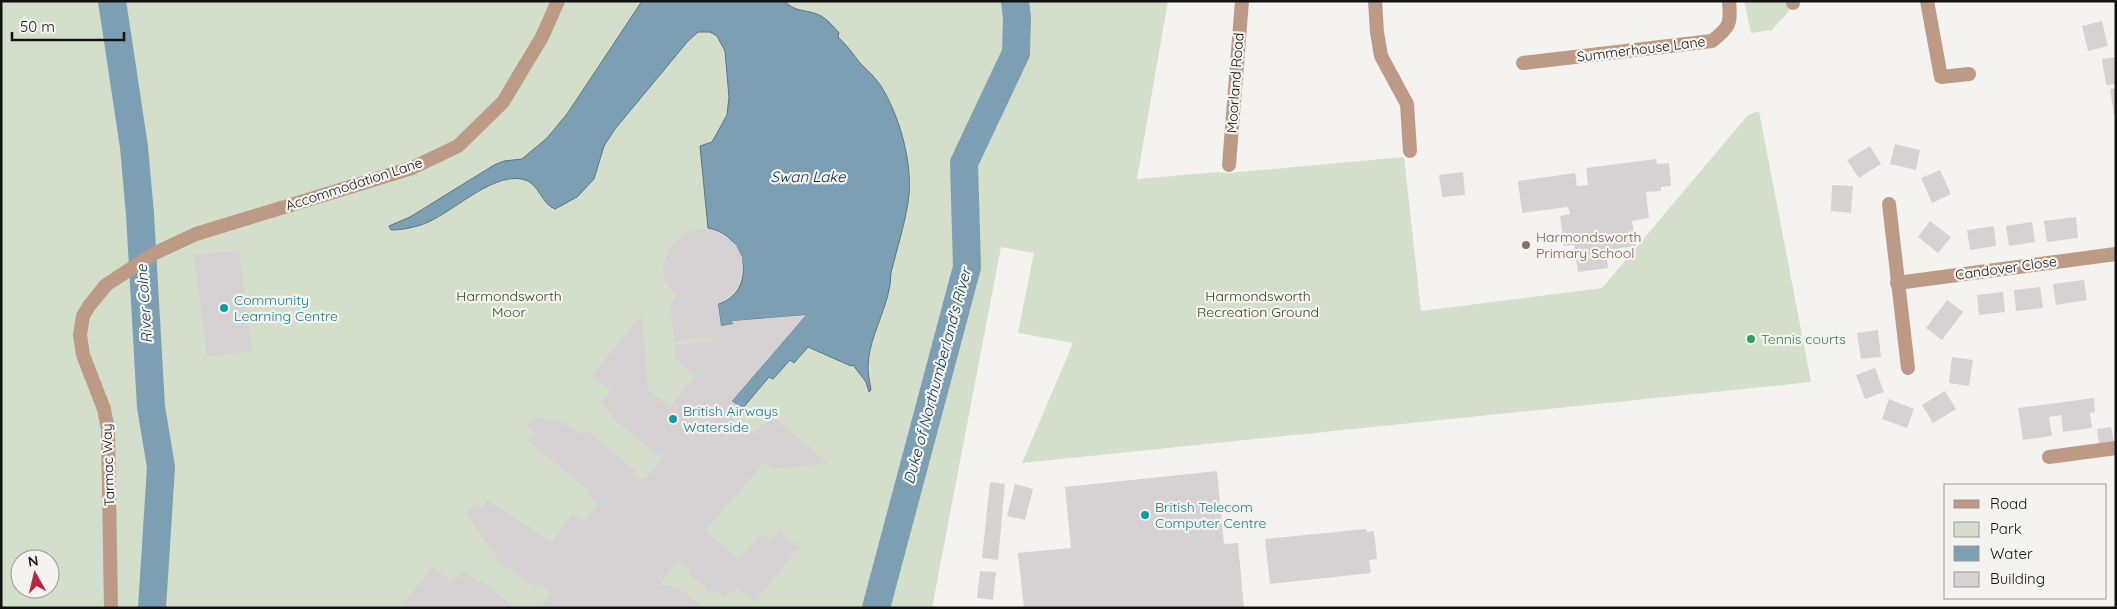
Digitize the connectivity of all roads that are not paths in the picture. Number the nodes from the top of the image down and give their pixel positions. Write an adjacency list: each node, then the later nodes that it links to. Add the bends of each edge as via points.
1 (558, 1): 12 (street, Accommodation Lane, via 542,38 503,102 458,146 412,168 196,234 156,253)
2 (1242, 1): 9 (street, Moorland Road)
3 (1375, 1): 8 (street, via 1376,32 1382,56 1406,104)
4 (1728, 1): 6 (street, Summerhouse Lane, via 1730,16 1726,30 1712,41)
5 (1927, 1): 7 (street, via 1941,77)
6 (1523, 62)
7 (1969, 74)
8 (1410, 151)
9 (1229, 165)
10 (1889, 204): 13 (street)
11 (2116, 254): 13 (street, Candover Close)
12 (114, 279): 17 (street, Tarmac Way, via 83,316 80,336 108,430)
13 (1897, 283): 14 (street)
14 (1908, 368)
15 (2116, 448): 16 (street)
16 (2049, 457)
17 (111, 608)

